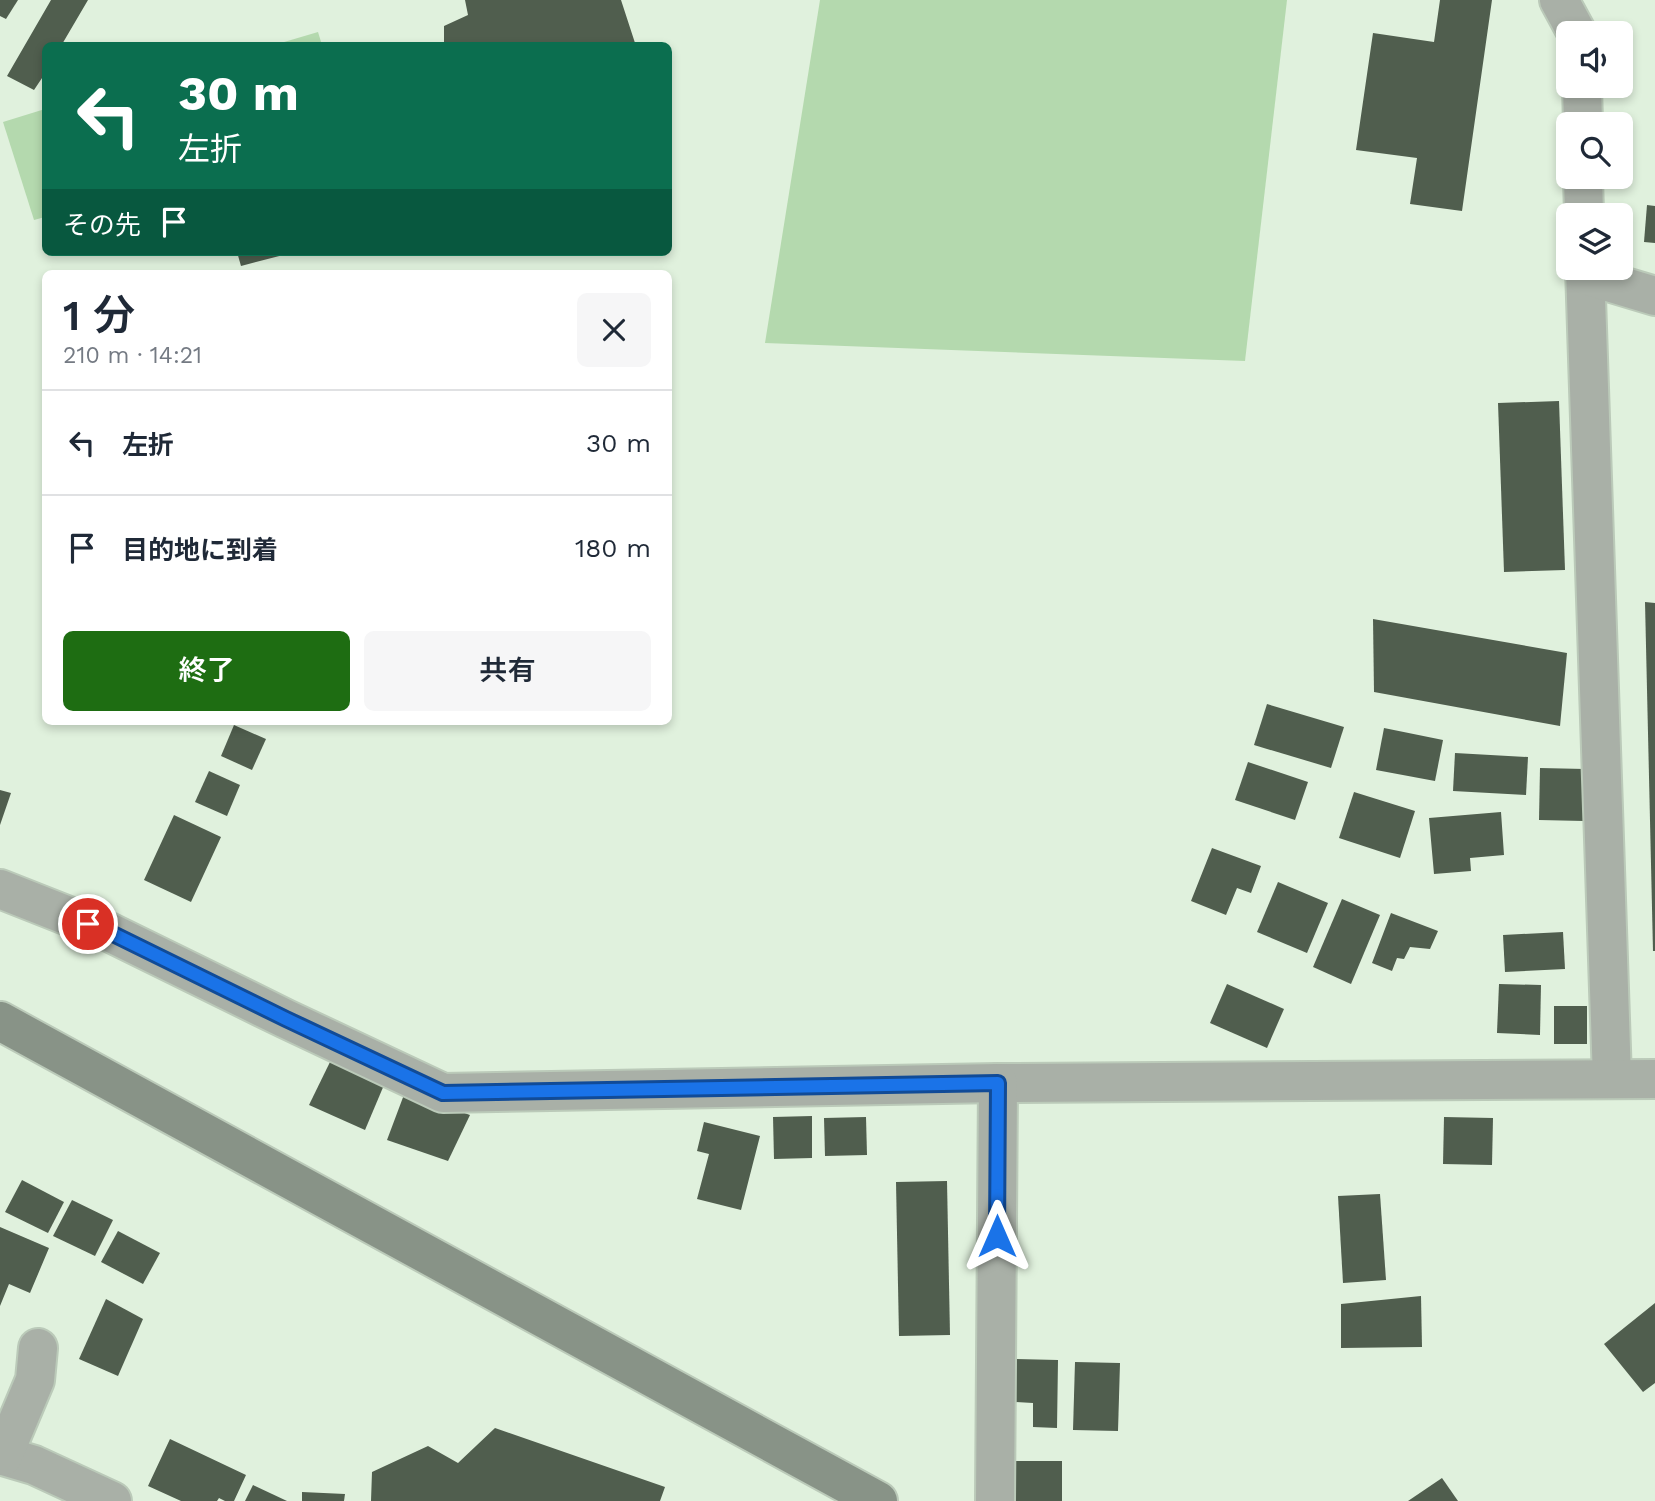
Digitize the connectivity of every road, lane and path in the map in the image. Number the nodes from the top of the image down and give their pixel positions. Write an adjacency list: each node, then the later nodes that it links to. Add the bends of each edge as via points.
1 (1559, 0): 2 (street)
2 (1570, 21)
3 (1585, 280): 8 (street)
4 (1608, 280): 5 (street)
5 (1655, 296)
6 (0, 889): 10 (street, via 109,932 443,1093)
7 (0, 1021): 14 (street)
8 (1612, 1079): 9 (street); 10 (street)
9 (1655, 1079)
10 (998, 1083): 15 (street)
11 (38, 1348): 12 (street, via 35,1380)
12 (2, 1455): 13 (street)
13 (112, 1501)
14 (878, 1501)
15 (995, 1501)

